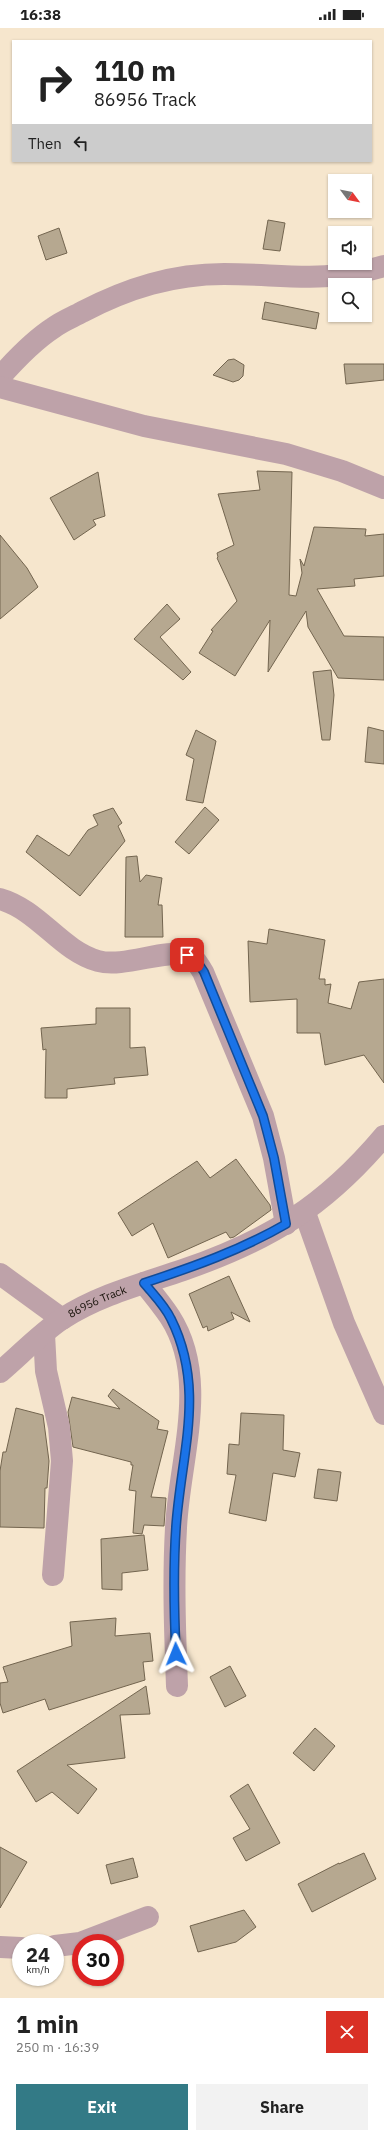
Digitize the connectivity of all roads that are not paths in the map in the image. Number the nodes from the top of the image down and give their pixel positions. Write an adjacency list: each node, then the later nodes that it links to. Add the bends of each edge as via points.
1 (384, 266): 2 (street, via 366,272 333,277 296,278 225,274 181,276 150,283 107,299 53,327 28,348)
2 (0, 378)
3 (0, 387): 4 (street, via 144,426 286,454 342,471)
4 (384, 488)
5 (0, 899): 8 (street, via 23,908 85,956 100,961 115,962 172,955 187,955 196,960 204,972 263,1116 274,1158)
6 (384, 1136): 7 (street, 86956 Track, via 360,1164)
7 (305, 1213): 8 (street, 86956 Track); 14 (street, via 344,1323)
8 (286, 1224): 10 (street, 86956 Track, via 256,1242)
9 (0, 1274): 11 (street)
10 (144, 1283): 11 (street, 86956 Track, via 95,1302); 16 (street, via 170,1317 182,1343 189,1371 190,1410 176,1526 174,1591)
11 (62, 1319): 12 (street, 86956 Track)
12 (44, 1334): 13 (street, 86956 Track); 15 (street, via 46,1371 60,1426 62,1455)
13 (0, 1372)
14 (384, 1414)
15 (53, 1575)
16 (177, 1686)
17 (148, 1917): 18 (street, via 80,1943)
18 (64, 1945)
19 (0, 1947): 20 (street)
20 (12, 1948)

